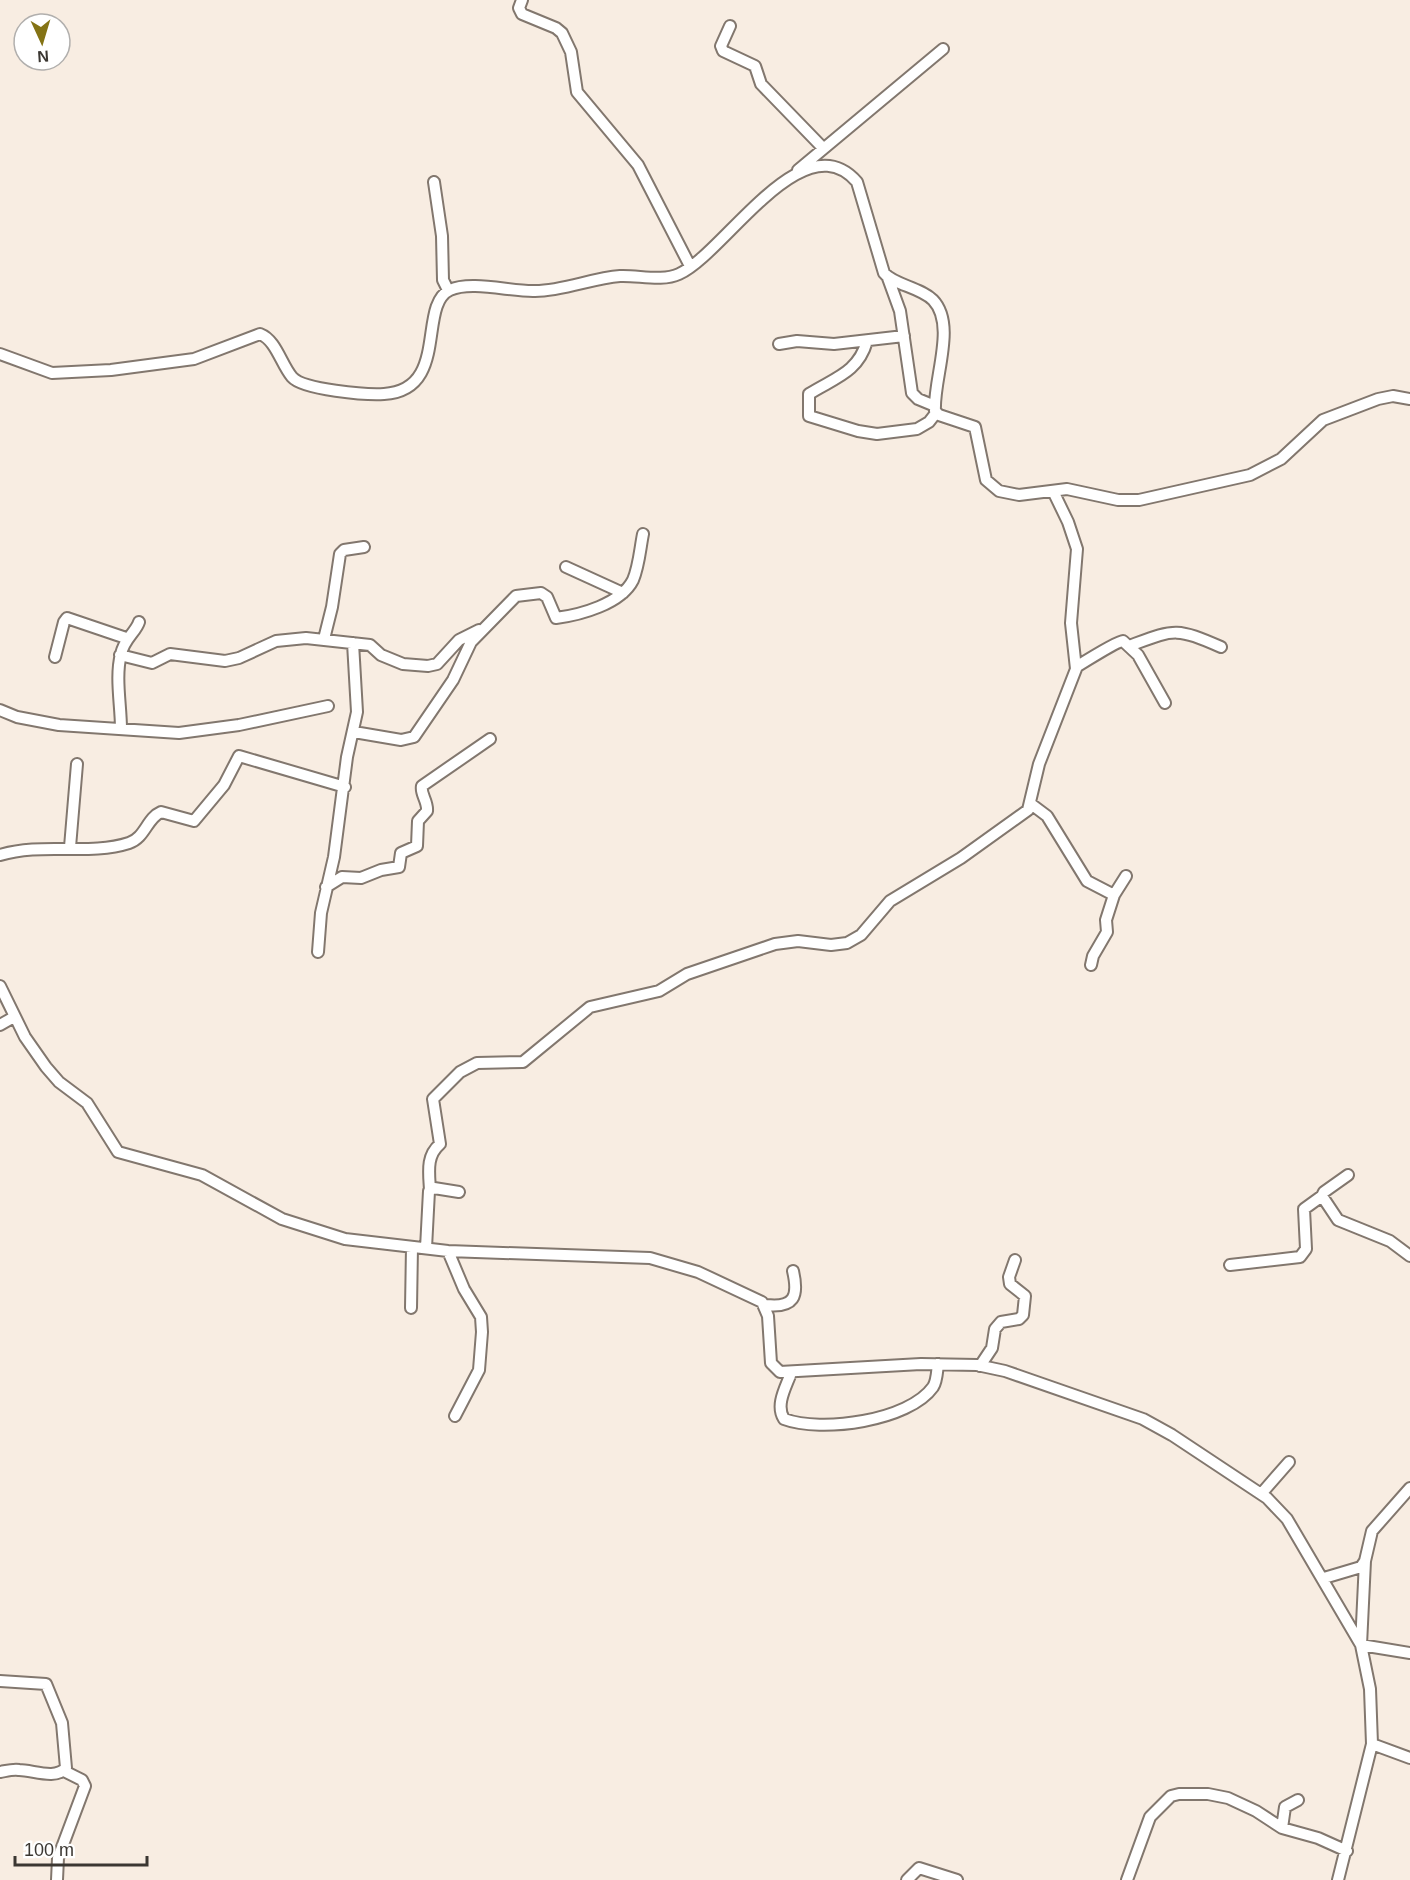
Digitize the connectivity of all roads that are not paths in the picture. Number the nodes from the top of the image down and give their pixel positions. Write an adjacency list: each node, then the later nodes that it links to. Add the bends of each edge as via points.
1 (522, 0): 7 (street, via 522,14 562,33 571,52 577,92 638,165)
2 (729, 27): 4 (street, via 721,46 723,51 755,66 761,84)
3 (943, 49): 4 (street)
4 (823, 148): 5 (street)
5 (791, 176): 7 (street); 8 (street, via 816,167 844,170 852,176)
6 (434, 182): 9 (street, via 442,236 443,280)
7 (690, 266): 9 (street, via 671,276 619,276 536,291 468,287)
8 (888, 278): 10 (street); 15 (street, via 910,285 932,300 943,321)
9 (448, 290): 13 (street, via 437,302 426,362 414,382 398,393 340,391 298,381 268,339 260,334 194,360 111,370 52,373)
10 (904, 336): 11 (street); 15 (street, via 912,393)
11 (867, 342): 12 (street); 15 (street, via 862,358 848,372 809,394 809,416 877,434 917,429 929,422)
12 (779, 344)
13 (0, 354)
14 (1410, 399): 16 (street, via 1378,399 1323,420 1281,459 1250,475 1140,500 1118,500 1067,489)
15 (935, 409): 16 (street, via 975,427 984,476 990,485 1007,494)
16 (1053, 491): 30 (street, via 1077,549 1071,623)
17 (643, 534): 20 (street, via 637,568)
18 (364, 547): 24 (street, via 340,554)
19 (566, 567): 20 (street)
20 (623, 593): 22 (street, via 582,612 556,618 547,597 541,593 516,596)
21 (139, 622): 23 (street)
22 (484, 627): 25 (street, via 459,639 437,663 428,666 403,664 369,645); 35 (street, via 414,737 402,740)
23 (126, 638): 28 (street); 29 (street, via 68,618)
24 (324, 639): 25 (street); 28 (street, via 276,641 225,661 170,654 152,663)
25 (353, 643): 35 (street, via 357,711)
26 (1130, 646): 27 (street, via 1174,631); 30 (street, via 1117,641); 31 (street)
27 (1221, 647)
28 (120, 655): 34 (street)
29 (55, 657)
30 (1076, 667): 39 (street, via 1039,764)
31 (1165, 703)
32 (328, 706): 34 (street, via 199,732)
33 (0, 710): 34 (street, via 59,724)
34 (121, 729)
35 (354, 732): 38 (street)
36 (490, 739): 43 (street, via 422,786 427,811 418,821 417,846 402,853 400,866 361,878 342,877)
37 (77, 764): 40 (street)
38 (345, 787): 40 (street, via 239,756 224,785 194,821 161,812 131,842); 43 (street)
39 (1031, 804): 44 (street, via 1047,816 1087,881); 51 (street, via 1025,813 961,858 890,901 861,935 847,943 787,941 753,951 687,975 659,991 590,1007 523,1062 483,1062 460,1072 433,1099 440,1142 431,1153)
40 (70, 847): 41 (street)
41 (0, 855)
42 (1126, 876): 44 (street)
43 (326, 887): 45 (street)
44 (1114, 895): 46 (street, via 1106,920 1107,932)
45 (318, 952)
46 (1092, 965)
47 (0, 987): 48 (street)
48 (14, 1017): 49 (street); 54 (street, via 51,1074 87,1103 117,1152 202,1175 263,1210 327,1234)
49 (0, 1025)
50 (1348, 1175): 53 (street)
51 (430, 1190): 52 (street); 55 (street)
52 (459, 1192)
53 (1322, 1196): 57 (street, via 1338,1220 1390,1241); 59 (street, via 1302,1214 1305,1249 1300,1257)
54 (412, 1247): 55 (street); 62 (street)
55 (426, 1248): 56 (street)
56 (448, 1251): 61 (street, via 650,1258 698,1272); 66 (street, via 481,1317 482,1332 479,1370)
57 (1410, 1256)
58 (1015, 1260): 64 (street, via 1010,1284 1025,1296 1023,1315 995,1329 992,1348)
59 (1230, 1265)
60 (793, 1271): 61 (street, via 796,1292 791,1302)
61 (766, 1305): 65 (street, via 771,1363 780,1372)
62 (411, 1308)
63 (938, 1364): 64 (street); 65 (street); 65 (street, via 933,1387 897,1412 872,1420 841,1423 808,1424 784,1419 781,1404)
64 (980, 1366): 69 (street, via 1143,1419)
65 (791, 1373)
66 (455, 1416)
67 (1289, 1462): 69 (street)
68 (1410, 1488): 70 (street, via 1372,1531)
69 (1261, 1494): 71 (street, via 1287,1518)
70 (1365, 1561): 71 (street, via 1358,1569); 72 (street)
71 (1324, 1578): 72 (street)
72 (1361, 1645): 73 (street); 75 (street, via 1372,1704)
73 (1410, 1653)
74 (0, 1681): 77 (street, via 46,1684 62,1723)
75 (1372, 1744): 76 (street); 81 (street)
76 (1410, 1758)
77 (64, 1771): 78 (street); 82 (street, via 82,1780 85,1786 58,1858)
78 (0, 1772)
79 (1298, 1800): 80 (street, via 1285,1807)
80 (1281, 1828): 81 (street); 85 (street, via 1228,1798 1187,1793 1172,1796 1150,1817)
81 (1347, 1851): 86 (street)
82 (57, 1880)
83 (907, 1880): 84 (street, via 922,1868)
84 (957, 1880)
85 (1126, 1880)
86 (1338, 1880)

